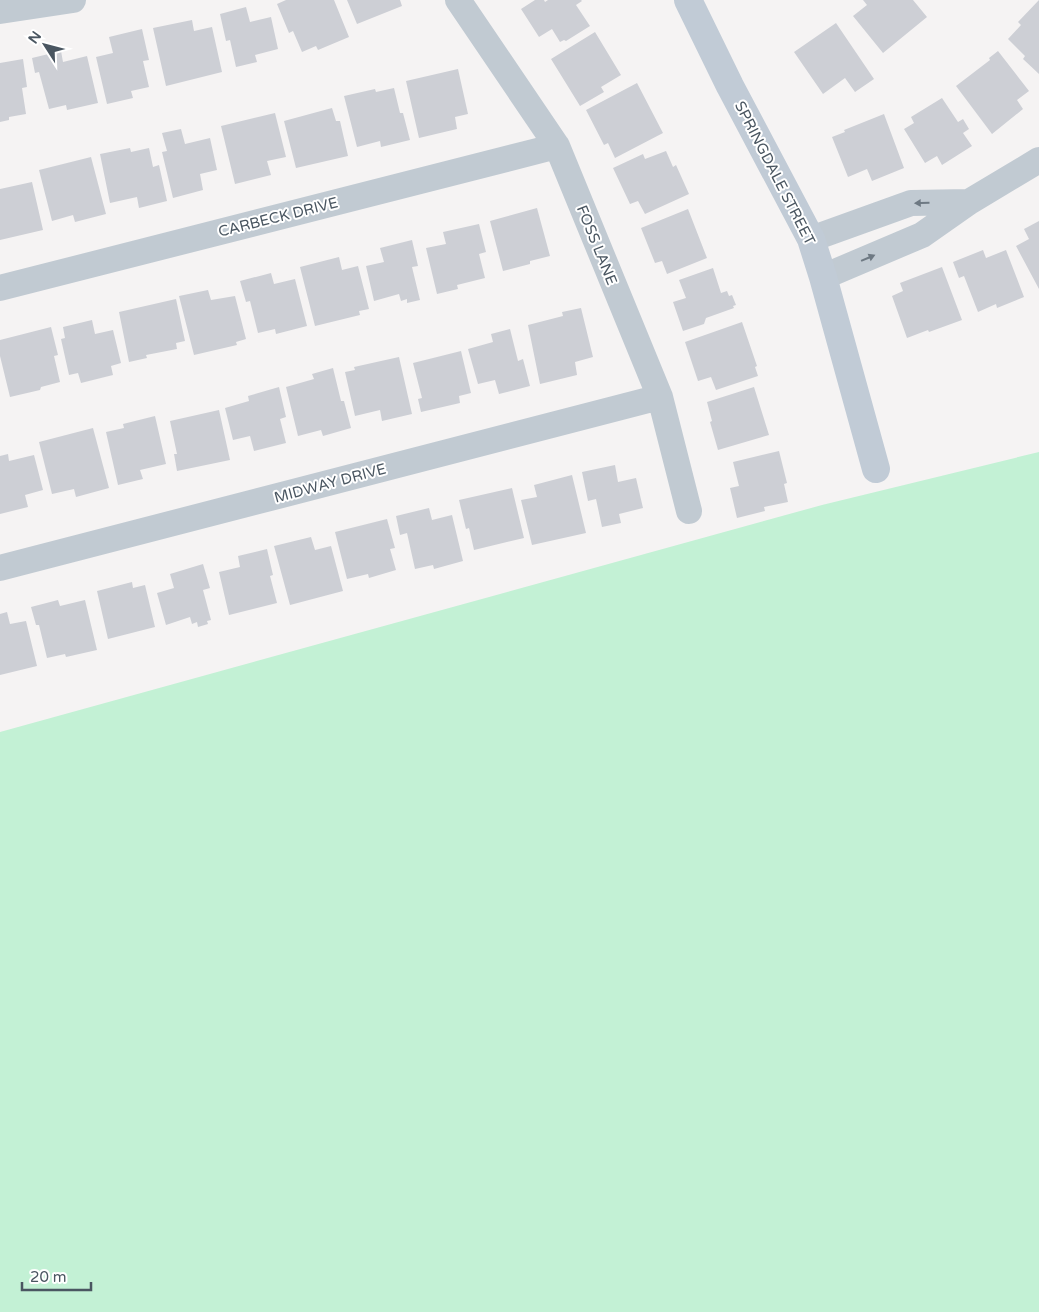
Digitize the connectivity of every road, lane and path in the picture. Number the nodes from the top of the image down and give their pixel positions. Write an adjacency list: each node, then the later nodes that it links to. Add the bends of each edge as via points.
1 (73, 0): 4 (street)
2 (458, 0): 5 (street, FOSS LANE)
3 (688, 0): 8 (street, SPRINGDALE STREET)
4 (0, 11)
5 (557, 146): 10 (street, CARBECK DRIVE); 11 (street, FOSS LANE)
6 (1039, 160): 7 (street)
7 (969, 202): 8 (street, one-way to 8, via 911,203); 9 (street, one-way to 7, via 922,235)
8 (811, 239): 9 (street, SPRINGDALE STREET)
9 (823, 277): 12 (street, SPRINGDALE STREET)
10 (0, 288)
11 (660, 397): 13 (street, FOSS LANE); 14 (street, MIDWAY DRIVE)
12 (876, 469)
13 (690, 511)
14 (0, 568)

